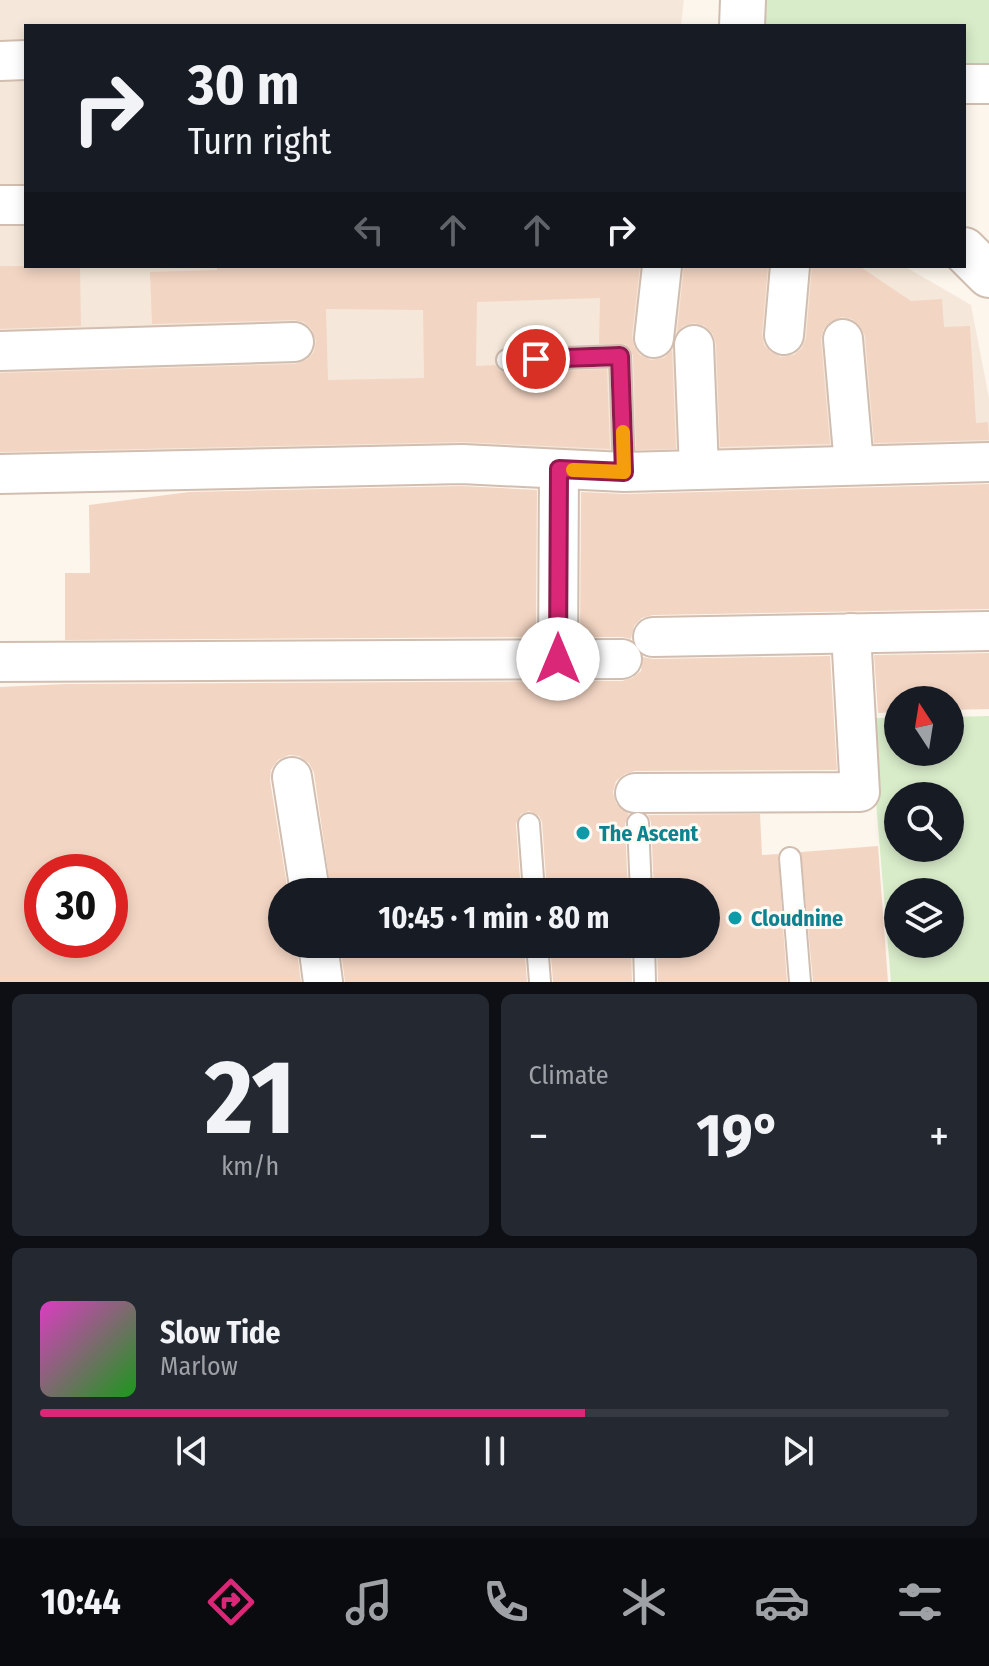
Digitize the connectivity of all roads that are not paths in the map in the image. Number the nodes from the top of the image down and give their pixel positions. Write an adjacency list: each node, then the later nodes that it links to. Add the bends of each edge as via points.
1 (743, 0): 2 (street)
2 (742, 24)
3 (24, 60): 4 (street)
4 (0, 61)
5 (966, 84): 6 (street)
6 (989, 84)
7 (0, 205): 8 (street)
8 (24, 205)
9 (966, 252): 12 (street)
10 (662, 268): 14 (street)
11 (790, 268): 13 (street)
12 (989, 275)
13 (784, 335)
14 (654, 338)
15 (843, 339): 21 (street)
16 (294, 342): 18 (street)
17 (694, 345): 23 (street)
18 (0, 351)
19 (507, 360): 24 (lane, via 620,356)
20 (989, 462): 21 (street)
21 (854, 465): 23 (street)
22 (559, 469): 24 (street); 25 (street, via 462,464); 29 (street)
23 (699, 469): 24 (street)
24 (624, 472)
25 (0, 474)
26 (989, 631): 27 (street)
27 (851, 633): 28 (street); 33 (street, via 860,792)
28 (653, 637)
29 (558, 659): 30 (street); 31 (street)
30 (622, 659)
31 (0, 662)
32 (292, 777): 36 (street)
33 (636, 808): 38 (lane)
34 (529, 824): 37 (lane)
35 (790, 858): 45 (lane)
36 (308, 878)
37 (533, 878)
38 (640, 878)
39 (320, 958): 42 (street)
40 (538, 958): 43 (lane)
41 (644, 958): 44 (lane)
42 (323, 982)
43 (540, 982)
44 (645, 982)
45 (800, 982)

